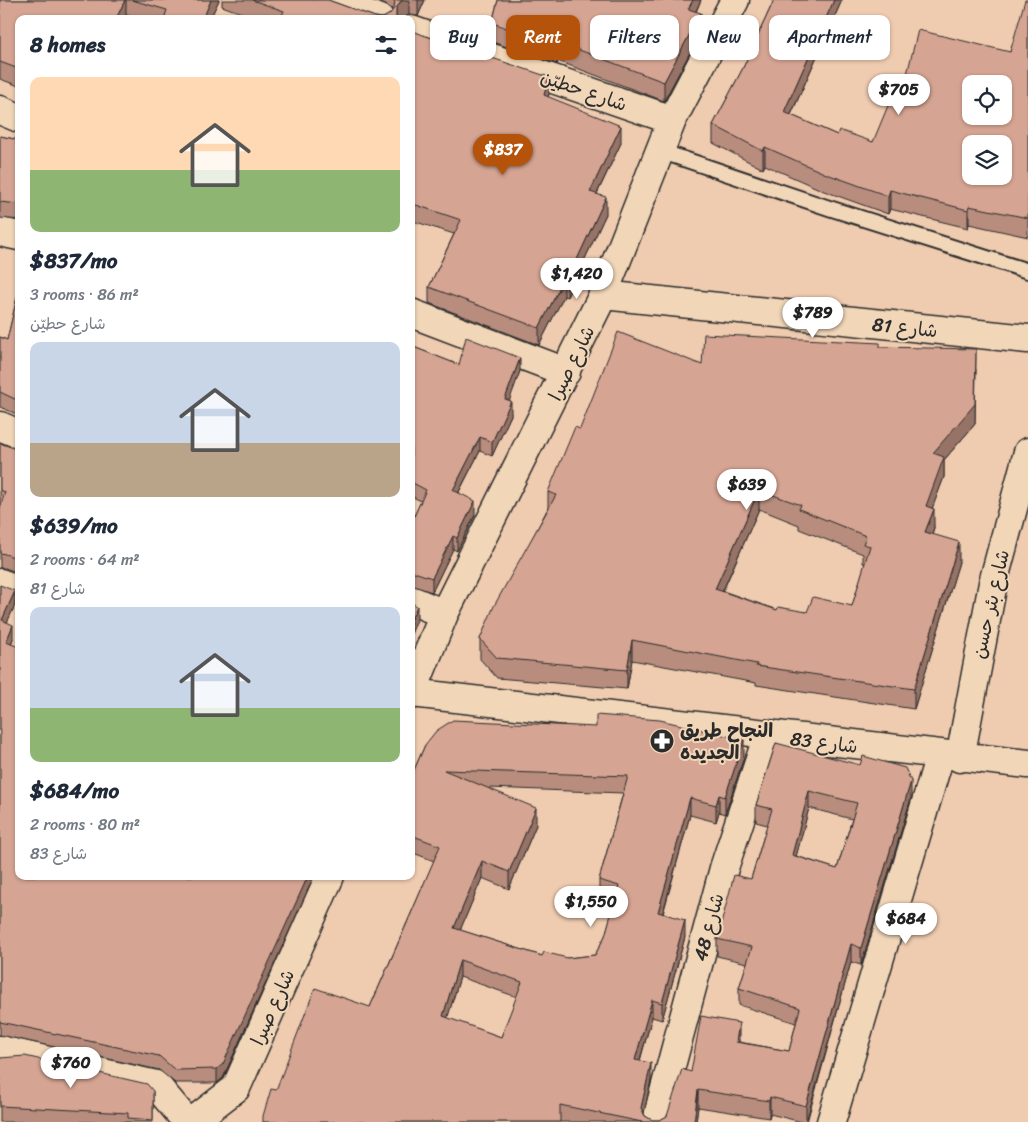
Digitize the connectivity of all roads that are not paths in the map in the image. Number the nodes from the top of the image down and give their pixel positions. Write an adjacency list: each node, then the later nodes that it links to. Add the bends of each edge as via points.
1 (328, 0): 3 (street)
2 (735, 0): 7 (street, شارع صبرا)
3 (369, 15)
4 (415, 31): 7 (street, شارع حطيّن)
5 (0, 110): 6 (street)
6 (15, 116)
7 (672, 120): 8 (street, شارع صبرا)
8 (660, 151): 11 (lane); 12 (street, شارع صبرا)
9 (0, 232): 10 (street)
10 (15, 235)
11 (1028, 271)
12 (603, 295): 14 (street, شارع 81); 15 (street, شارع صبرا)
13 (415, 315): 15 (street)
14 (1028, 339)
15 (566, 372): 22 (street, شارع صبرا)
16 (0, 426): 17 (street)
17 (15, 432)
18 (1028, 452): 26 (street, شارع بئر حسن)
19 (0, 583): 20 (street)
20 (15, 589)
21 (415, 602): 22 (street)
22 (444, 614): 23 (street, شارع صبرا)
23 (415, 686)
24 (415, 694): 25 (street, شارع 83)
25 (768, 735): 26 (street, شارع 83); 32 (street, شارع 48, via 724,868)
26 (950, 756): 27 (street, شارع 83); 33 (street, شارع بئر حسن)
27 (1028, 764)
28 (328, 880): 31 (street, شارع صبرا, via 236,1088)
29 (0, 1050): 30 (street, via 156,1085)
30 (187, 1122)
31 (192, 1122)
32 (656, 1122)
33 (831, 1122)

